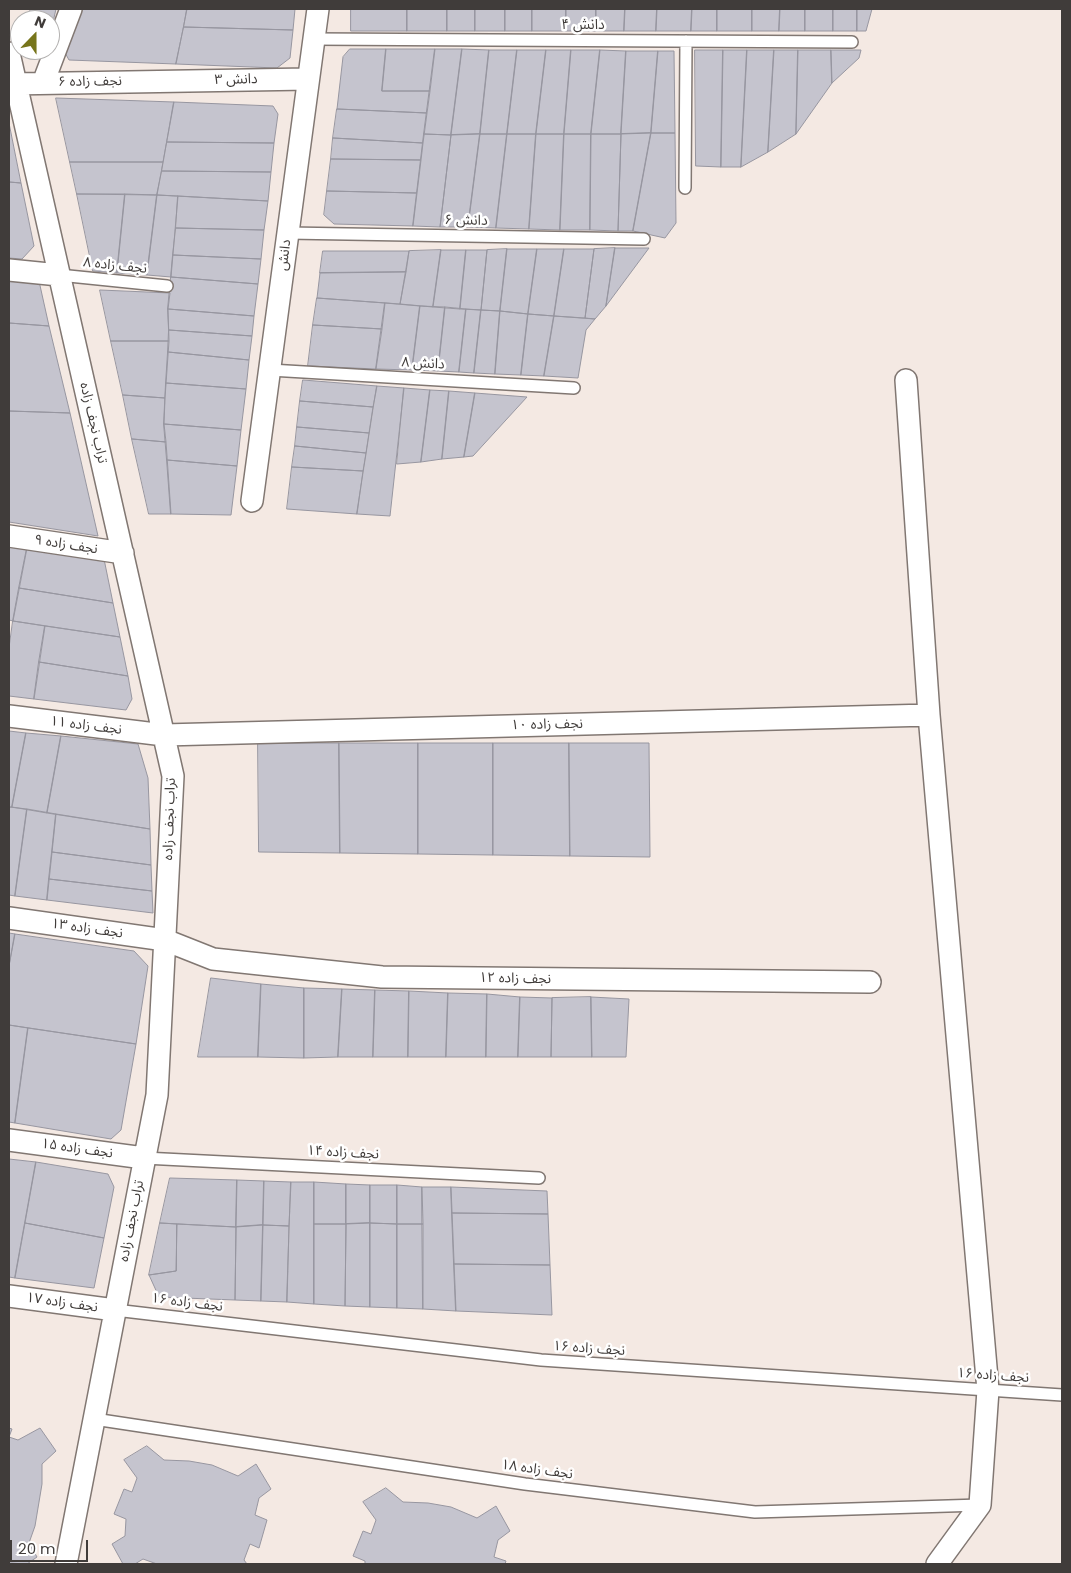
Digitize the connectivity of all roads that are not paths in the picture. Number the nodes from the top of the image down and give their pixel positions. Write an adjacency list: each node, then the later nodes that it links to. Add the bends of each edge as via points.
1 (72, 9): 9 (street)
2 (318, 9): 3 (street, دانش)
3 (314, 39): 4 (lane, دانش ۴); 7 (street, دانش)
4 (686, 41): 5 (lane, دانش ۴); 11 (lane)
5 (852, 42)
6 (9, 52): 10 (street, تراب نجف زاده)
7 (308, 79): 8 (street, دانش ۳); 12 (street, دانش)
8 (164, 81): 9 (street, نجف زاده ۶)
9 (43, 83): 10 (street, نجف زاده ۶)
10 (12, 84): 15 (street, تراب نجف زاده)
11 (686, 188)
12 (288, 232): 13 (lane, دانش ۶); 17 (street, دانش)
13 (644, 239)
14 (9, 270): 15 (street)
15 (60, 275): 16 (lane, نجف زاده ۸); 22 (street, تراب نجف زاده)
16 (167, 286)
17 (270, 370): 19 (lane, دانش ۸); 20 (street, دانش)
18 (906, 380): 23 (street)
19 (574, 388)
20 (252, 501)
21 (9, 536): 22 (street, نجف زاده ۹)
22 (123, 553): 25 (street, تراب نجف زاده)
23 (929, 715): 25 (street, نجف زاده ۱۰); 34 (street)
24 (9, 716): 25 (street, نجف زاده ۱۱)
25 (164, 735): 27 (street, تراب نجف زاده, via 173,776)
26 (9, 918): 27 (street, نجف زاده ۱۳)
27 (165, 940): 28 (street, نجف زاده ۱۲, via 213,959 382,977); 30 (street, تراب نجف زاده, via 157,1095)
28 (870, 982)
29 (9, 1140): 30 (street, نجف زاده ۱۵)
30 (144, 1158): 31 (lane, نجف زاده ۱۴); 33 (street, تراب نجف زاده)
31 (540, 1178)
32 (9, 1296): 33 (street, نجف زاده ۱۷)
33 (115, 1310): 34 (lane, نجف زاده ۱۶, via 541,1360); 36 (street, تراب نجف زاده)
34 (988, 1390): 35 (lane, نجف زاده ۱۶); 37 (street)
35 (1062, 1395)
36 (94, 1419): 37 (lane, نجف زاده ۱۸, via 525,1484 755,1512); 38 (street, تراب نجف زاده)
37 (980, 1505): 39 (street)
38 (66, 1564)
39 (937, 1564)

